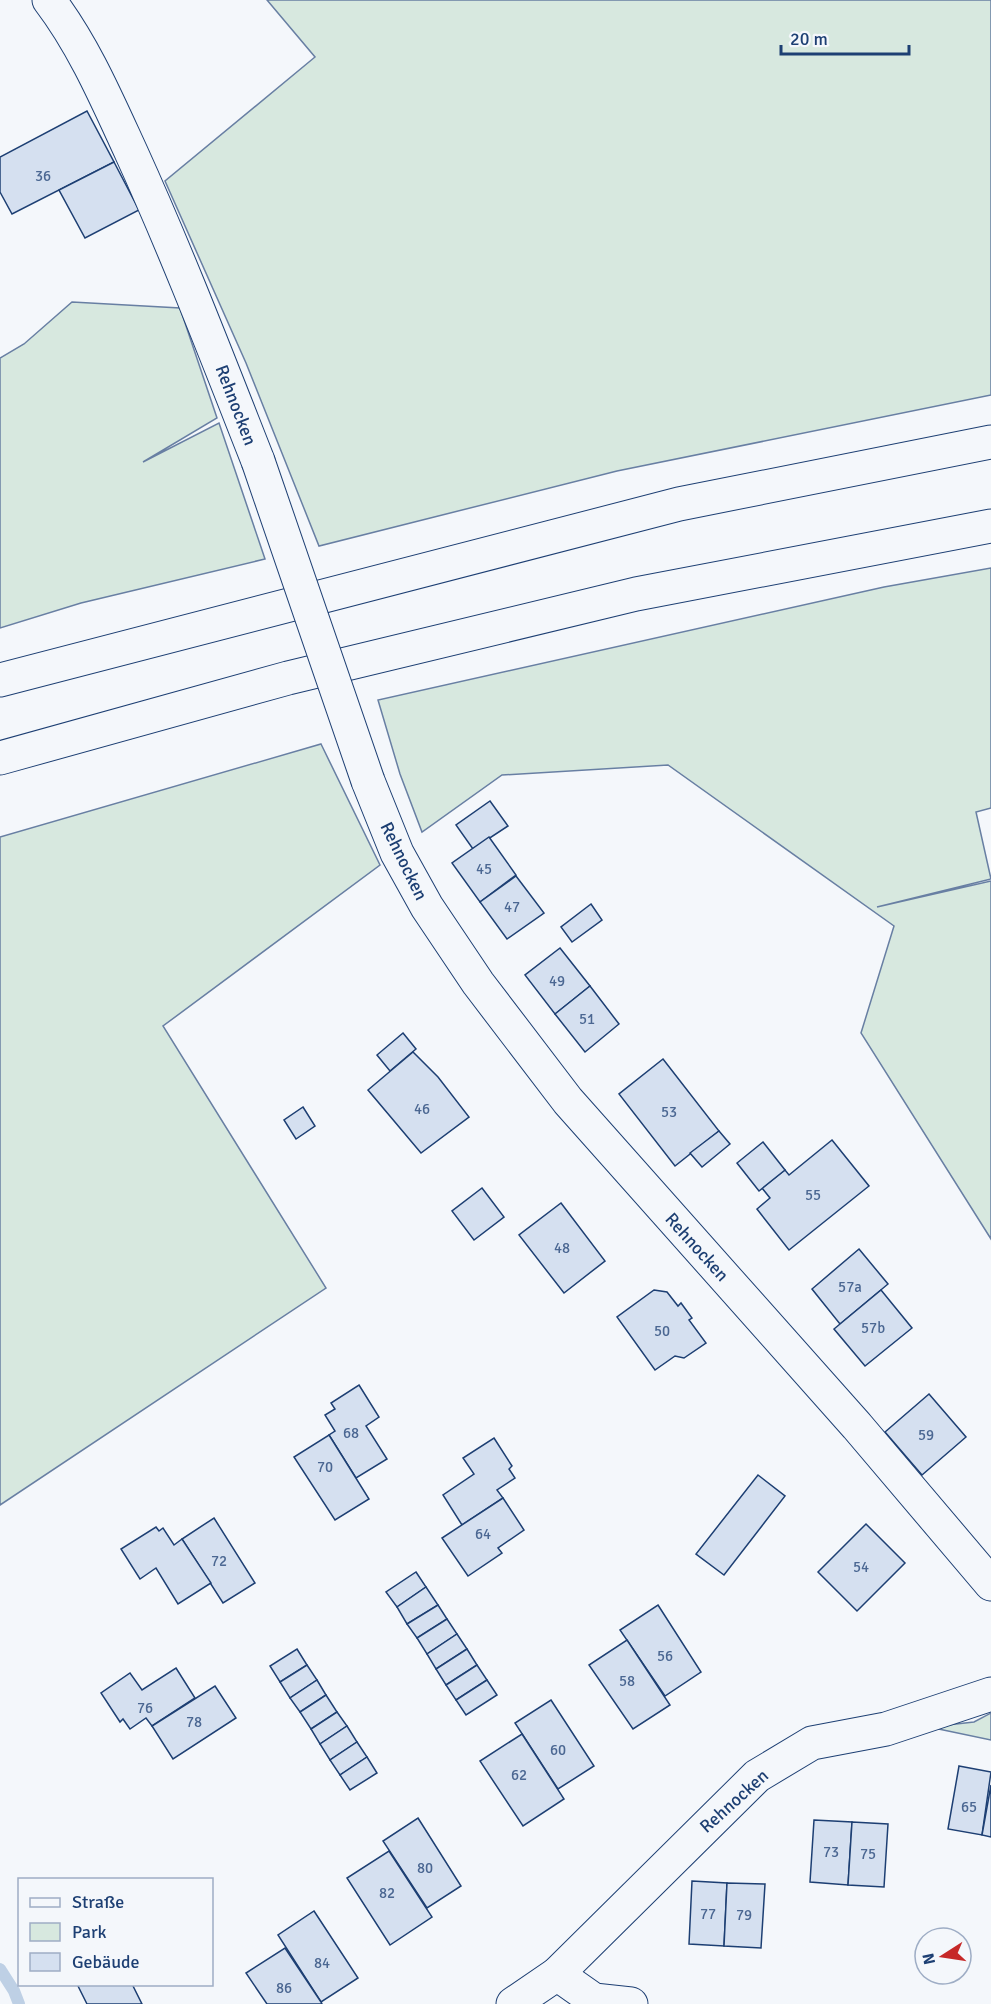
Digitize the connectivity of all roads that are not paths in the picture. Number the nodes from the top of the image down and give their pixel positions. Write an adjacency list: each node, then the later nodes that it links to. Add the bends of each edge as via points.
1 (49, 0): 6 (main road, Rehnocken, bridge, via 68,25 163,222 258,461 368,781 397,854 427,907 478,983 568,1101 857,1426)
2 (991, 442): 4 (main road, via 679,504)
3 (991, 526): 5 (main road, via 624,597 288,678)
4 (0, 680)
5 (0, 758)
6 (991, 1584)
7 (991, 1694): 8 (main road, Rehnocken, via 886,1729 812,1743 757,1776)
8 (557, 1974): 9 (main road, Rehnocken); 10 (main road, via 594,2000)
9 (513, 2004)
10 (631, 2004)

